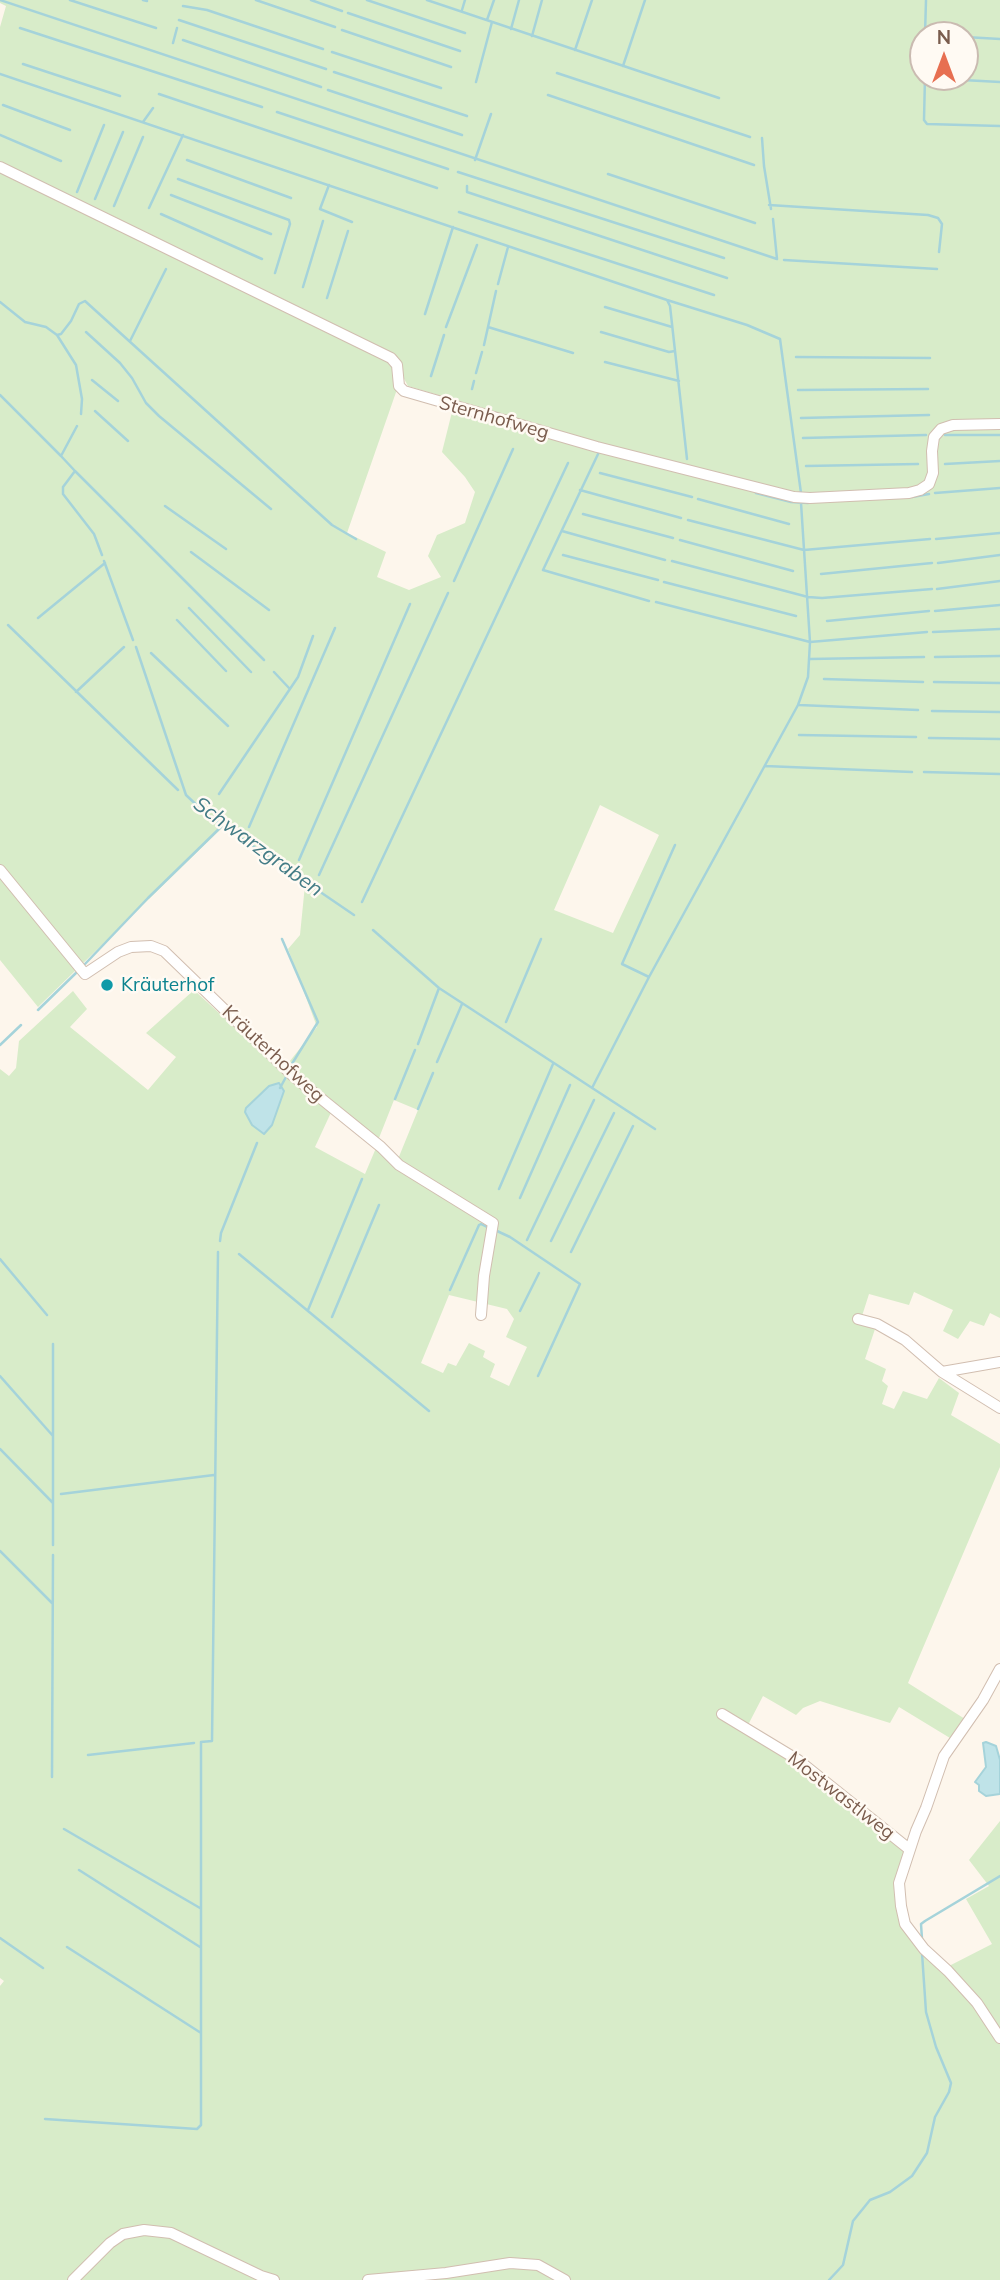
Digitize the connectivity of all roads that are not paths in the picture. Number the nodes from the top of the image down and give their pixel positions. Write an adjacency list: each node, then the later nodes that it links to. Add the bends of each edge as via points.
1 (0, 167): 2 (street, Sternhofweg, via 391,358 404,391 609,450 794,497 909,493 929,484 934,437 941,429)
2 (1000, 424)
3 (0, 870): 4 (street, Kräuterhofweg, via 85,974 131,947 164,951 292,1075 399,1165 493,1223)
4 (481, 1315)
5 (858, 1319): 7 (street, via 905,1339)
6 (1000, 1362): 7 (street)
7 (942, 1372): 8 (street)
8 (1000, 1408)
9 (1000, 1669): 11 (street, via 944,1756)
10 (722, 1714): 11 (street, Mostwastlweg, via 798,1760)
11 (909, 1849): 12 (street, Mostwastlweg, via 899,1883 905,1924 976,2003)
12 (1000, 2038)
13 (73, 2280): 14 (street, via 110,2243 123,2234 144,2230 185,2239)
14 (274, 2280)
15 (368, 2280): 16 (street, via 510,2263 538,2265)
16 (565, 2280)

